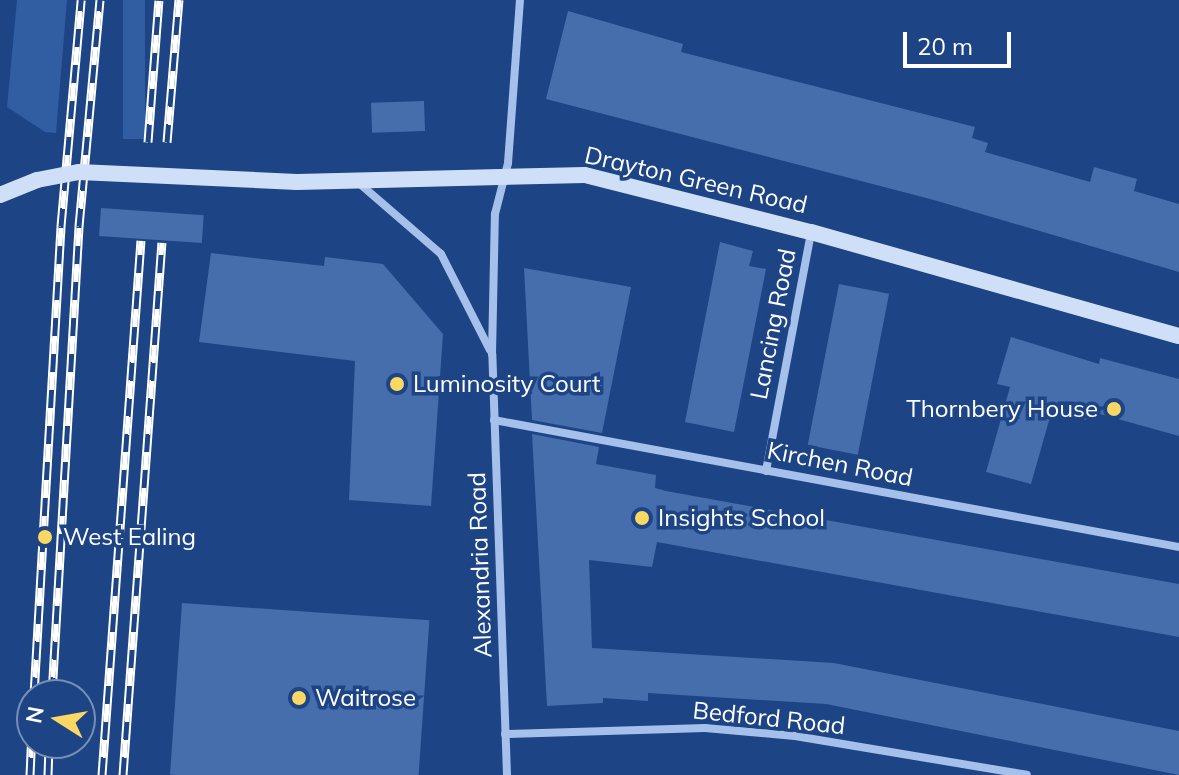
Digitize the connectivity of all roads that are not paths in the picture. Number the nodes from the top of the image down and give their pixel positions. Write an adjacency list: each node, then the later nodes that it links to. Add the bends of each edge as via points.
1 (520, 0): 2 (street, Alexandria Road, via 513,115)
2 (503, 176): 3 (main road, Drayton Green Road); 5 (main road, Drayton Green Road, via 585,175); 7 (street, Alexandria Road, via 495,214)
3 (360, 184): 4 (main road, Drayton Green Road, bridge, via 79,172 37,180); 7 (street, Alexandria Road, via 441,254)
4 (0, 195)
5 (811, 232): 6 (main road, Drayton Green Road); 9 (street, Lancing Road)
6 (1179, 336)
7 (492, 354): 8 (street, Alexandria Road)
8 (494, 420): 9 (street, Kirchen Road); 11 (street, Alexandria Road, via 502,530)
9 (766, 471): 10 (street, Kirchen Road)
10 (1179, 547)
11 (505, 734): 12 (street, Alexandria Road); 13 (street, Bedford Road, via 705,728 795,736)
12 (507, 775)
13 (1027, 775)

